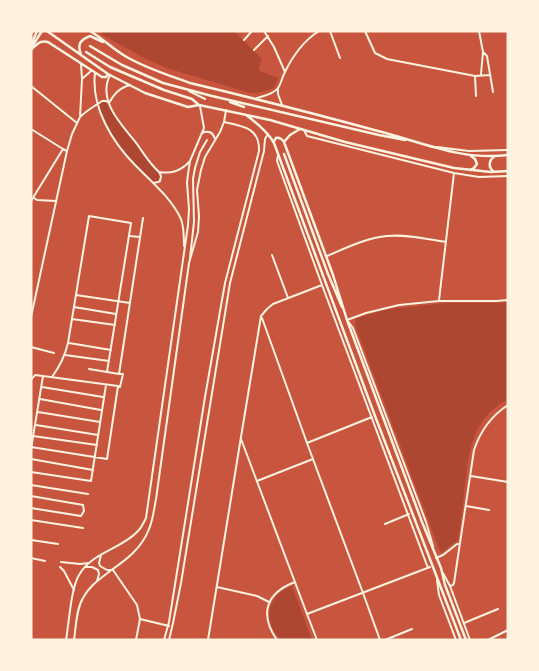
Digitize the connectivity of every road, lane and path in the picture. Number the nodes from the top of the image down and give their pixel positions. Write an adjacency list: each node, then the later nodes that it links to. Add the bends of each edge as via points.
1 (37, 31): 16 (main road)
2 (42, 31): 16 (main road)
3 (50, 31): 21 (main road)
4 (90, 31): 11 (main road)
5 (252, 31): 14 (street)
6 (264, 31): 13 (street)
7 (319, 31): 25 (street, via 302,45)
8 (330, 31): 22 (street)
9 (365, 31): 29 (street, via 375,54 387,59)
10 (479, 31): 20 (street)
11 (96, 33): 15 (main road)
12 (32, 34): 16 (main road)
13 (268, 36): 18 (street); 25 (street)
14 (244, 40)
15 (108, 44): 21 (main road, via 90,36 84,38 79,44); 39 (main road, via 138,63 165,74)
16 (31, 46): 23 (main road, via 41,41 48,42)
17 (90, 46): 34 (main road, via 129,69)
18 (254, 50)
19 (86, 52): 41 (main road, via 110,67)
20 (484, 52): 27 (street); 28 (street)
21 (82, 56): 26 (main road)
22 (340, 58)
23 (81, 64): 24 (main road); 30 (street)
24 (93, 72): 26 (main road, via 104,78); 30 (street); 42 (street)
25 (285, 72): 33 (street)
26 (109, 74): 31 (main road); 40 (street, via 106,85)
27 (481, 74): 28 (street); 29 (street)
28 (490, 75): 35 (street)
29 (475, 76): 37 (street)
30 (82, 79): 47 (street)
31 (130, 85): 40 (street, via 114,93); 41 (main road, via 188,107)
32 (31, 86): 49 (street)
33 (278, 88): 39 (street); 43 (street)
34 (187, 90): 36 (main road); 38 (street)
35 (493, 92)
36 (212, 96): 44 (main road); 58 (main road)
37 (476, 96)
38 (204, 99)
39 (254, 100): 43 (main road)
40 (109, 103): 42 (street, via 104,100); 71 (street, via 114,115)
41 (199, 104): 45 (main road); 52 (street, via 204,125)
42 (98, 105): 47 (street); 75 (street, via 119,146)
43 (282, 106): 58 (main road)
44 (244, 107)
45 (226, 110): 46 (main road); 48 (street)
46 (246, 114): 51 (main road); 53 (main road)
47 (80, 117): 49 (street)
48 (224, 122): 55 (street); 175 (street, via 252,131 258,138 259,150 225,283)
49 (77, 123): 62 (street)
50 (31, 129): 60 (street)
51 (302, 129): 56 (main road); 69 (main road, via 399,156); 73 (street, via 307,136)
52 (202, 133): 55 (street, via 210,132); 68 (street)
53 (268, 134): 57 (main road); 176 (street, via 230,283)
54 (206, 140): 86 (street, via 193,179 194,216)
55 (215, 140): 86 (street, via 201,170 197,190 198,232)
56 (284, 142): 57 (main road, via 276,138); 85 (main road)
57 (274, 143): 64 (main road)
58 (416, 143): 59 (main road)
59 (432, 147): 61 (street, via 468,151); 65 (main road)
60 (63, 149): 62 (street); 76 (street)
61 (508, 150)
62 (66, 151): 78 (street)
63 (284, 154): 99 (main road)
64 (278, 155): 87 (street, via 277,161); 157 (main road)
65 (468, 155): 67 (main road); 69 (main road, via 477,161 476,166)
66 (508, 155): 67 (main road)
67 (495, 156): 72 (main road, via 489,165)
68 (190, 161): 71 (street, via 174,172); 83 (street, via 187,183 189,220)
69 (469, 170): 72 (main road)
70 (508, 170): 72 (main road)
71 (159, 172): 75 (street, via 160,181)
72 (494, 172)
73 (454, 173): 74 (street, via 479,177); 82 (street)
74 (508, 176)
75 (153, 183): 83 (street, via 182,220)
76 (34, 198): 77 (street); 78 (street)
77 (31, 201)
78 (56, 201): 97 (street)
79 (143, 218): 81 (street)
80 (129, 236): 81 (street); 88 (street, via 131,223 88,216); 91 (street)
81 (140, 237): 93 (street)
82 (446, 242): 85 (street, via 384,236); 92 (street)
83 (184, 251): 151 (street, via 146,518 140,530 128,540)
84 (272, 255): 89 (street)
85 (326, 256): 99 (main road)
86 (189, 262): 162 (street, via 152,520 135,551)
87 (322, 286): 89 (street); 121 (street)
88 (76, 295): 91 (street); 94 (street)
89 (288, 298): 96 (street, via 273,304)
90 (508, 300): 92 (street)
91 (119, 301): 93 (street); 95 (street)
92 (439, 301): 99 (street, via 399,304)
93 (130, 303): 109 (street)
94 (74, 307): 95 (street); 98 (street)
95 (117, 314): 100 (street)
96 (262, 316): 126 (street); 127 (street)
97 (31, 317)
98 (72, 319): 100 (street); 101 (street)
99 (347, 320): 153 (main road)
100 (115, 325): 103 (street)
101 (68, 343): 103 (street); 105 (street)
102 (31, 347): 104 (street)
103 (111, 350): 106 (street)
104 (54, 354)
105 (65, 355): 106 (street); 111 (street)
106 (109, 361): 108 (street)
107 (89, 369): 108 (street)
108 (107, 372): 109 (street)
109 (119, 374): 114 (street, via 123,374)
110 (43, 376): 111 (street); 112 (street, via 35,375); 115 (street)
111 (52, 377): 113 (street)
112 (31, 380)
113 (106, 385): 114 (street); 116 (street)
114 (118, 386): 130 (street, via 107,459)
115 (42, 387): 116 (street); 117 (street)
116 (104, 398): 119 (street)
117 (40, 399): 119 (street); 120 (street)
118 (508, 405): 135 (street, via 480,434 474,450)
119 (102, 410): 122 (street)
120 (38, 412): 122 (street); 123 (street)
121 (372, 417): 127 (street); 144 (street)
122 (100, 422): 124 (street)
123 (35, 424): 124 (street); 125 (street)
124 (98, 435): 128 (street)
125 (33, 436): 128 (street); 129 (street)
126 (241, 437): 136 (street); 167 (street)
127 (307, 443): 132 (street)
128 (97, 445): 130 (street)
129 (31, 448): 130 (street)
130 (95, 457): 133 (street)
131 (31, 459): 133 (street)
132 (313, 459): 136 (street); 169 (street)
133 (93, 470): 134 (street, via 90,481)
134 (31, 472)
135 (471, 476): 137 (street); 141 (street)
136 (257, 481): 165 (street)
137 (508, 482)
138 (31, 484): 139 (street)
139 (88, 494)
140 (31, 496): 142 (street, via 83,506 84,511 82,516)
141 (466, 506): 143 (street); 150 (street)
142 (31, 508)
143 (489, 510)
144 (409, 514): 146 (street); 160 (street)
145 (31, 520): 147 (street)
146 (385, 524)
147 (82, 528)
148 (31, 540): 149 (street)
149 (58, 544)
150 (460, 544): 153 (street); 166 (street, via 454,583)
151 (101, 554): 156 (street); 162 (street, via 100,566)
152 (31, 558): 154 (street)
153 (437, 558): 161 (main road)
154 (45, 561)
155 (61, 562): 156 (street)
156 (89, 563): 159 (street)
157 (433, 566): 160 (street); 163 (main road)
158 (60, 567): 168 (street)
159 (85, 567): 164 (street, via 98,570); 168 (street)
160 (428, 568): 169 (street)
161 (441, 568): 166 (street); 191 (main road)
162 (112, 570): 164 (street); 173 (street, via 136,605)
163 (436, 574): 189 (street, via 439,595); 190 (main road)
164 (97, 582): 180 (street, via 82,599)
165 (295, 582): 170 (street, via 279,590); 172 (street)
166 (450, 586): 174 (street)
167 (217, 587): 170 (street); 184 (street)
168 (74, 590): 179 (street)
169 (363, 593): 172 (street); 187 (street)
170 (269, 602): 185 (street, via 267,620)
171 (498, 609): 174 (street)
172 (307, 614): 186 (street)
173 (140, 619): 175 (street); 181 (street)
174 (464, 623): 192 (street)
175 (168, 626): 176 (street); 182 (street)
176 (172, 628): 183 (street)
177 (412, 629): 188 (street)
178 (508, 630): 193 (street)
179 (66, 640)
180 (74, 640)
181 (136, 640)
182 (164, 640)
183 (169, 640)
184 (208, 640)
185 (277, 640)
186 (317, 640)
187 (380, 640)
188 (385, 640)
189 (456, 640)
190 (461, 640)
191 (466, 640)
192 (470, 640)
193 (488, 640)

